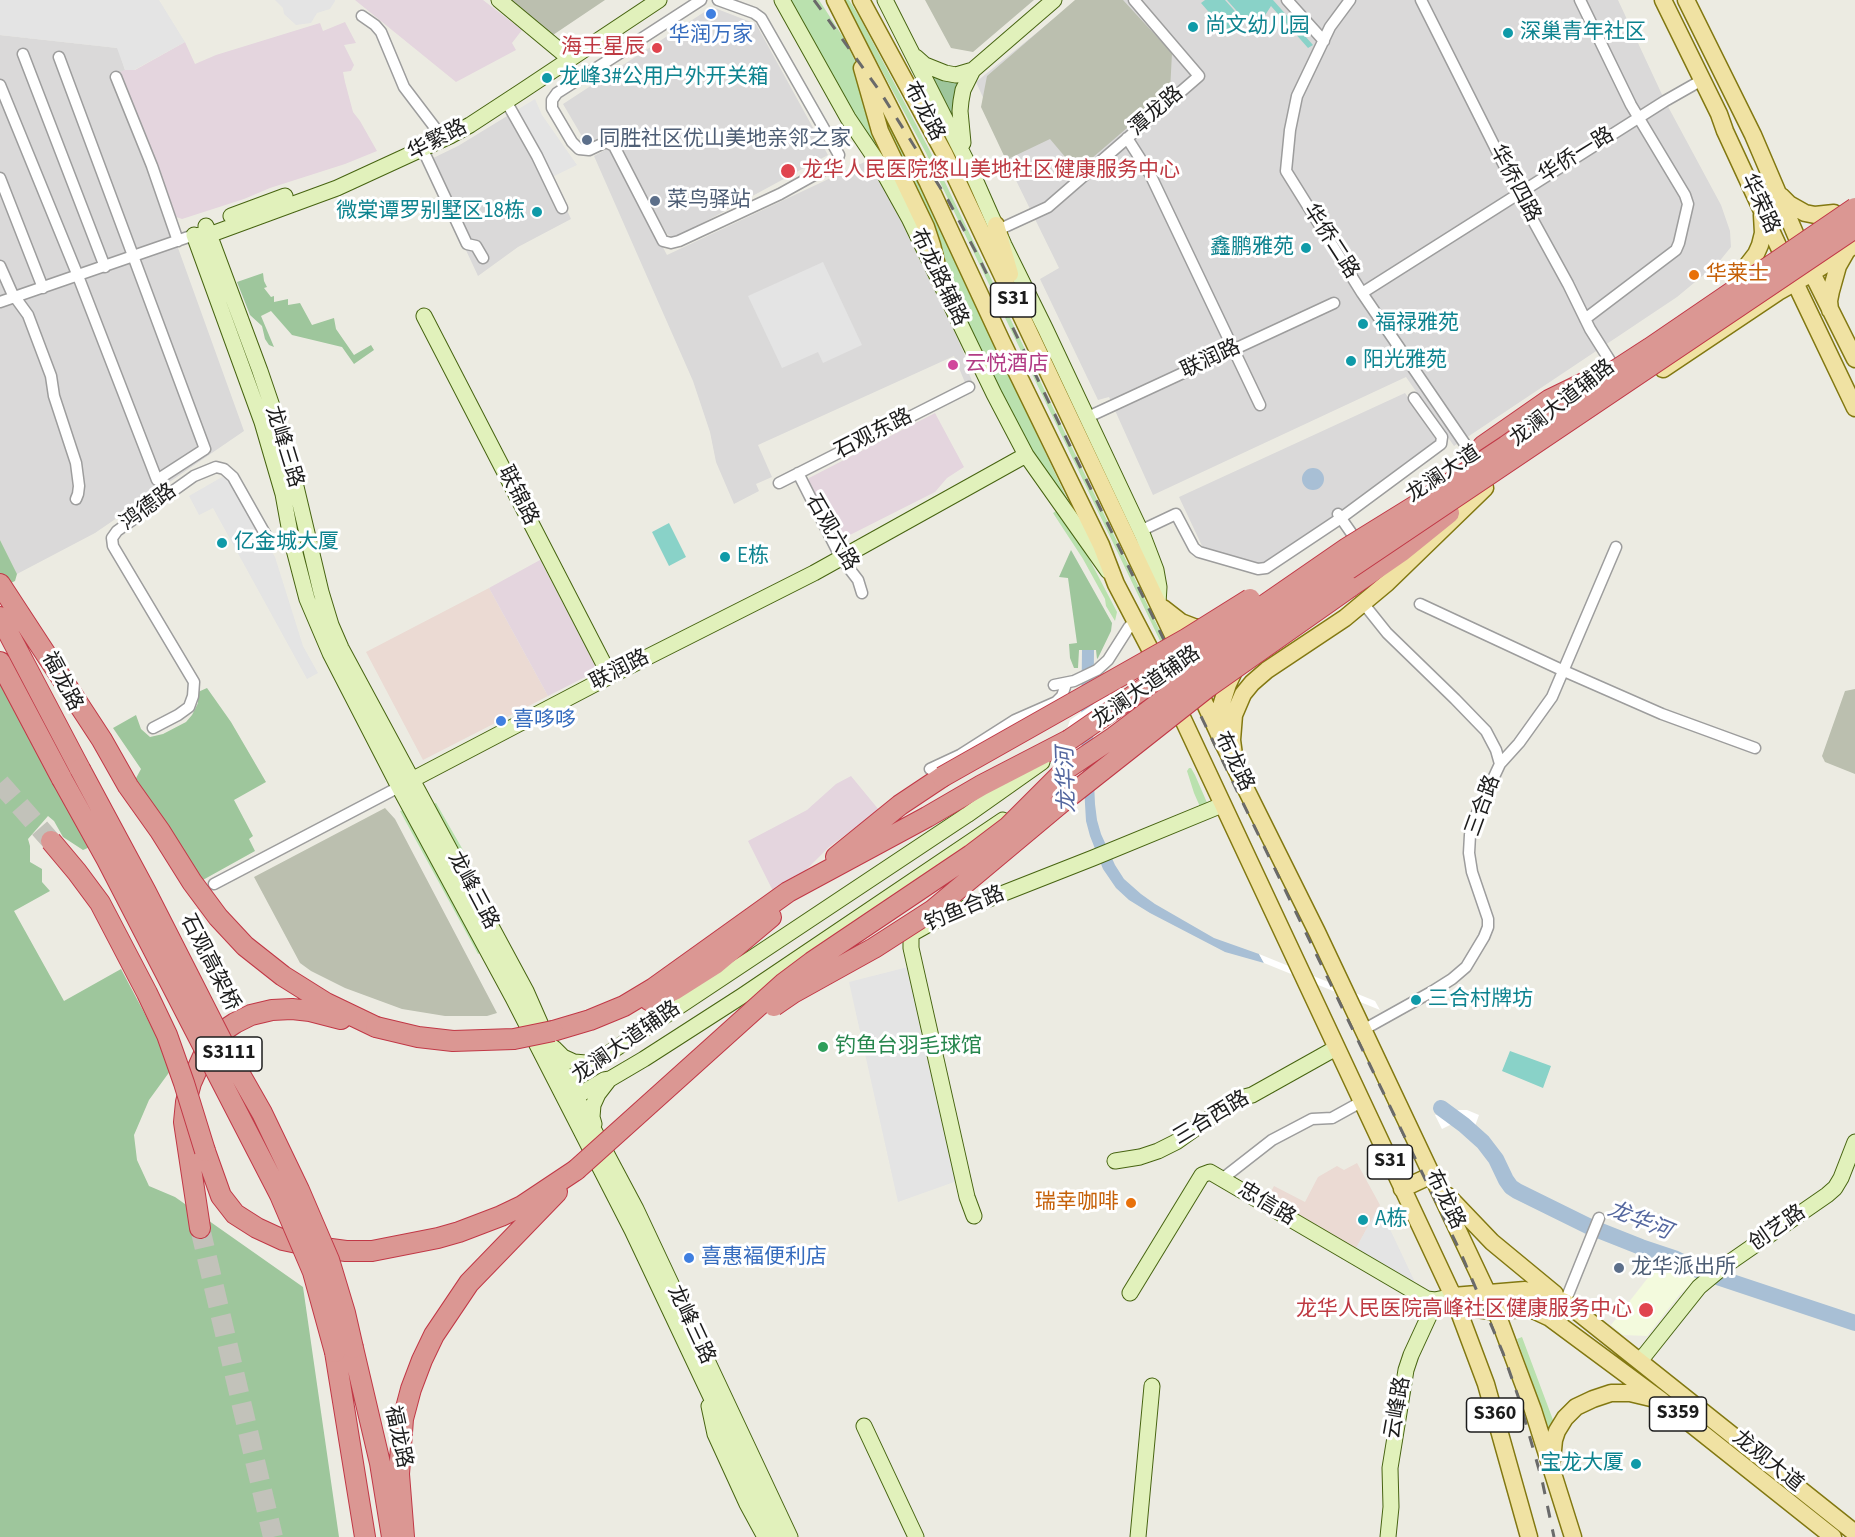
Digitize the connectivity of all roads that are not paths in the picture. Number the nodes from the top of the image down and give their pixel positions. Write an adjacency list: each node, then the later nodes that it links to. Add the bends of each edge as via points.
1 (499, 0): 23 (main road)
2 (645, 0): 23 (main road, 华繁路)
3 (659, 0): 23 (main road, 华繁路)
4 (701, 0): 5 (street, via 557,93 552,100 552,108 579,149 586,151 606,142 614,146 663,241 671,243 780,194 834,164 839,155 761,18)
5 (718, 0)
6 (782, 0): 55 (main road, 布龙路辅路, via 848,118 879,164)
7 (835, 0): 19 (main road, 布龙路 / S31)
8 (861, 0): 66 (main road, 布龙路 / S31, via 944,153)
9 (885, 0): 21 (main road)
10 (1054, 0): 25 (main road)
11 (1134, 0): 32 (street, 潭龙路, via 1199,76)
12 (1287, 0): 20 (street)
13 (1350, 0): 20 (street, 华侨二路)
14 (1421, 0): 36 (street, 华侨四路)
15 (1581, 0): 30 (street)
16 (1663, 0): 27 (main road, 华荣路)
17 (1686, 0): 37 (main road, 华荣路)
18 (362, 16): 31 (street, via 381,32 404,87)
19 (851, 29): 55 (main road, via 880,131 926,228); 90 (main road, 布龙路 / S31)
20 (1324, 41): 58 (street, 华侨二路, via 1295,103 1285,168)
21 (911, 52): 25 (main road, via 936,71 956,75); 34 (main road)
22 (23, 54): 51 (street)
23 (567, 56): 29 (main road, 华繁路); 31 (main road, 华繁路)
24 (59, 57): 48 (street)
25 (973, 70): 34 (main road, via 963,90 960,111)
26 (116, 77): 45 (street)
27 (1702, 80): 30 (street, 华侨一路); 40 (main road, 华荣路)
28 (0, 85): 54 (street)
29 (506, 101): 33 (main road, 华繁路, via 470,126); 39 (street)
30 (1638, 118): 36 (street, 华侨一路); 67 (street, via 1685,195 1687,213 1676,250)
31 (439, 133): 43 (main road, 华繁路)
32 (1127, 138): 41 (street, 潭龙路, via 1048,207); 68 (street, via 1150,174)
33 (423, 150): 43 (main road, 华繁路, via 337,188); 49 (street, via 467,244 476,246)
34 (970, 168): 41 (main road)
35 (0, 178): 57 (street)
36 (1518, 193): 58 (street, 华侨一路); 67 (street, 华侨四路)
37 (1778, 194): 38 (main road, via 1789,204 1815,215); 44 (main road, 华荣路)
38 (1848, 206): 44 (main road, 龙澜大道辅路); 46 (main road, via 1838,218); 115 (highway, 龙澜大道, bridge, via 1650,348 1338,554)
39 (562, 208)
40 (1762, 211): 47 (main road, 华荣路); 53 (main road, via 1760,245)
41 (997, 227): 66 (main road); 76 (main road)
42 (1855, 228): 122 (highway, 龙澜大道, bridge, via 1245,639)
43 (203, 232): 45 (street, 华繁路); 87 (main road, 龙峰三路, via 260,371 288,453); 88 (main road, 龙峰三路, via 283,494)
44 (1797, 237): 47 (main road, 龙澜大道辅路); 52 (main road, 华荣路)
45 (177, 242): 48 (street, 华繁路)
46 (1853, 244): 52 (main road, 龙澜大道辅路); 63 (main road, via 1838,266 1829,301)
47 (1780, 249): 53 (main road, 龙澜大道辅路); 56 (main road, 华荣路)
48 (135, 256): 51 (street, 华繁路); 54 (street, via 205,449 157,480)
49 (483, 258)
50 (0, 266): 59 (street)
51 (105, 267): 54 (street, 华繁路)
52 (1812, 273): 56 (main road, 龙澜大道辅路); 63 (main road, 华荣路)
53 (1743, 274): 60 (main road, via 1753,271 1764,280); 70 (main road, 龙澜大道辅路)
54 (78, 276): 57 (street, 华繁路)
55 (941, 282): 77 (main road, 布龙路辅路)
56 (1795, 282): 60 (main road, 龙澜大道辅路); 65 (main road, 华荣路)
57 (43, 288): 59 (street, 华繁路)
58 (1362, 293): 78 (street, 华侨二路)
59 (14, 297): 61 (street, 华繁路); 83 (street, via 28,315 51,376 76,463)
60 (1764, 301): 65 (main road, via 1789,301); 80 (main road, 龙澜大道辅路)
61 (0, 302)
62 (1334, 303): 68 (street, 联润路)
63 (1832, 313): 69 (main road, 华荣路)
64 (424, 316): 106 (main road, 联锦路)
65 (1811, 316): 75 (main road, 华荣路)
66 (1022, 319): 86 (main road, 布龙路 / S31)
67 (1585, 319): 70 (street, 华侨四路)
68 (1233, 350): 74 (street); 76 (street, 联润路)
69 (1855, 359)
70 (1612, 364): 71 (main road, 龙澜大道辅路)
71 (1588, 381): 78 (highway, via 1549,400)
72 (969, 387): 79 (street, 石观东路)
73 (1414, 398): 85 (street, via 1442,437 1441,444)
74 (1260, 405)
75 (1855, 408)
76 (1088, 417): 86 (main road)
77 (1026, 455): 92 (main road, 联润路); 94 (main road, 布龙路辅路)
78 (1482, 461): 80 (main road); 82 (main road); 89 (main road, 龙澜大道辅路); 132 (highway, bridge, via 1327,550 1186,639 920,791 852,843 760,927 695,977 614,1017)
79 (798, 473): 81 (street, 石观东路); 92 (street, 石观六路)
80 (1501, 476): 82 (main road, 龙澜大道辅路)
81 (779, 483)
82 (1485, 488): 84 (main road, 龙澜大道辅路); 97 (main road)
83 (76, 499)
84 (1449, 513): 102 (main road, 龙澜大道辅路); 133 (highway, bridge, via 1402,551 1208,687 1061,802 933,910 793,993)
85 (1339, 516): 86 (street, via 1262,569 1196,550 1176,514); 89 (street)
86 (1132, 532): 90 (main road); 96 (main road, 布龙路 / S31)
87 (307, 536): 88 (street, 鸿德路); 124 (main road, 龙峰三路, via 331,625)
88 (291, 538): 113 (street, 鸿德路, via 272,542 268,539 232,477 216,467 194,476 117,531 112,538 113,546 194,682 189,707); 124 (main road, 龙峰三路, via 307,599 350,694)
89 (1359, 544): 101 (main road, 龙澜大道辅路)
90 (1101, 545): 94 (main road, 布龙路 / S31)
91 (1616, 547): 105 (street, 三合路)
92 (841, 558): 95 (street, 石观六路, via 858,580); 106 (main road, 联润路)
93 (0, 584): 130 (highway, via 128,786 218,917 245,946 295,985)
94 (1116, 584): 100 (main road, 布龙路 / S31)
95 (862, 593)
96 (1158, 603): 101 (main road, via 1169,614 1194,627 1221,631); 103 (main road, 布龙路 / S31)
97 (1363, 603): 119 (street, via 1387,633 1486,731); 123 (main road, via 1267,670 1244,693 1232,728)
98 (1420, 604): 105 (street)
99 (0, 617): 120 (highway, 福龙路 / S3111)
100 (1138, 626): 107 (main road, 布龙路 / S31); 109 (street, via 1129,627 1097,670); 112 (main road, via 1144,654 1142,674)
101 (1237, 626): 103 (main road, 龙澜大道辅路)
102 (1258, 637): 108 (main road, 龙澜大道辅路); 116 (main road, via 1244,652 1228,684 1219,717)
103 (1185, 661): 107 (main road, 龙澜大道辅路); 108 (main road, 布龙路 / S31)
104 (0, 662): 154 (highway, 石观高架桥 / S3111, bridge, via 280,1195)
105 (1564, 671): 117 (street, via 1662,714); 119 (street, 三合路, via 1544,709)
106 (610, 675): 124 (main road, 联润路)
107 (1162, 678): 111 (main road, 布龙路 / S31); 112 (main road, 龙澜大道辅路)
108 (1196, 683): 111 (main road, 龙澜大道辅路); 116 (main road, 布龙路 / S31)
109 (1066, 684): 110 (street); 121 (street, via 1056,702 1015,720 968,751)
110 (1054, 685)
111 (1174, 700): 114 (main road, 龙澜大道辅路); 118 (main road, 布龙路 / S31)
112 (1113, 713): 115 (main road, 龙澜大道辅路, bridge)
113 (153, 728)
114 (1125, 736): 118 (main road, via 1144,727 1163,726 1183,735); 122 (main road, 龙澜大道辅路)
115 (1070, 740): 127 (main road, 龙澜大道辅路); 132 (highway, 龙澜大道, via 833,866 788,892 654,988)
116 (1222, 741): 123 (main road, 布龙路 / S31)
117 (1755, 748)
118 (1196, 749): 125 (main road, 布龙路 / S31)
119 (1500, 764): 131 (street, 三合路, via 1470,835 1472,872 1488,919 1484,936 1466,967 1452,979)
120 (80, 769): 154 (highway, 石观高架桥 / S3111, bridge, via 295,1180 329,1260 345,1313)
121 (930, 769)
122 (1068, 771): 128 (main road, 龙澜大道辅路); 133 (highway, 龙澜大道, bridge, via 1008,827 812,962)
123 (1239, 773): 131 (main road, 布龙路 / S31)
124 (406, 784): 129 (street, 联润路); 132 (main road, 龙峰三路); 137 (main road, 龙峰三路)
125 (1222, 805): 134 (main road, 布龙路 / S31); 146 (main road, 钓鱼合路, via 913,933 911,948)
126 (51, 841): 142 (highway, bridge, via 100,903 147,993 167,1035 222,1196 235,1214 257,1228 283,1240 315,1247 372,1251 438,1238 501,1216)
127 (910, 853): 128 (main road); 135 (main road, 龙澜大道辅路)
128 (924, 874): 136 (main road, 龙澜大道辅路)
129 (213, 884)
130 (376, 1027): 132 (highway, bridge, via 418,1037 464,1041); 148 (highway, bridge, via 310,1011 272,1010 234,1023 208,1046 189,1093 184,1122)
131 (1363, 1030): 143 (main road, 布龙路 / S31)
132 (552, 1039): 135 (main road, via 563,1057 574,1062); 137 (main road, 龙峰三路)
133 (717, 1044): 142 (highway, bridge)
134 (1336, 1048): 138 (main road, 布龙路 / S31); 141 (main road, 三合西路, via 1252,1095 1237,1099 1176,1142 1140,1157)
135 (600, 1059): 137 (main road, 龙澜大道辅路)
136 (610, 1079): 137 (main road, 龙澜大道辅路); 139 (main road, via 593,1105)
137 (570, 1091): 139 (main road, 龙峰三路); 157 (main road, 龙峰三路)
138 (1362, 1102): 144 (street, via 1332,1118 1312,1119 1272,1140); 145 (main road, 布龙路 / S31)
139 (596, 1133): 161 (main road, 龙峰三路, via 636,1209)
140 (1855, 1142): 155 (main road, 创艺路, via 1842,1178 1827,1195 1699,1287)
141 (1115, 1161)
142 (576, 1170): 165 (highway, via 469,1282 422,1360 403,1419 399,1474)
143 (1432, 1175): 145 (main road); 149 (main road, 布龙路 / S360); 152 (main road, via 1479,1230)
144 (1222, 1179): 150 (main road, 忠信路, via 1210,1172 1202,1175); 151 (main road, 忠信路, via 1427,1299)
145 (1402, 1189): 151 (main road, 布龙路 / S31)
146 (974, 1216)
147 (1598, 1219): 152 (street)
148 (200, 1228)
149 (1488, 1292): 151 (main road, 龙观大道 / S359); 152 (main road, 龙观大道 / S359, via 1537,1291); 153 (main road, 布龙路 / S360)
150 (1130, 1293)
151 (1453, 1296): 153 (main road, 龙观大道 / S359, via 1470,1307); 172 (main road, 云峰路, via 1429,1316 1406,1370 1390,1468); 173 (main road, 布龙路 / S360, via 1486,1384)
152 (1565, 1302): 155 (main road, 龙观大道 / S359)
153 (1496, 1311): 158 (main road, 龙观大道 / S359, via 1526,1309 1550,1318); 160 (main road, 布龙路 / S360)
154 (344, 1350): 163 (highway, S3111); 164 (highway, 福龙路 / S3111, via 380,1463)
155 (1640, 1361): 162 (main road, 龙观大道 / S359)
156 (1152, 1386): 171 (main road)
157 (708, 1391): 166 (main road, via 715,1434); 167 (main road, 龙峰三路)
158 (1662, 1401): 160 (main road, via 1620,1393 1584,1402 1570,1412 1557,1431); 175 (main road, 龙观大道 / S359)
159 (864, 1426): 170 (main road)
160 (1552, 1467): 174 (main road, 布龙路 / S360)
161 (774, 1503): 168 (main road, 龙峰三路); 169 (main road)
162 (1855, 1533)
163 (364, 1537)
164 (392, 1537)
165 (404, 1537)
166 (765, 1537)
167 (777, 1537)
168 (790, 1537)
169 (801, 1537)
170 (916, 1537)
171 (1138, 1537)
172 (1388, 1537)
173 (1529, 1537)
174 (1573, 1537)
175 (1833, 1537)

